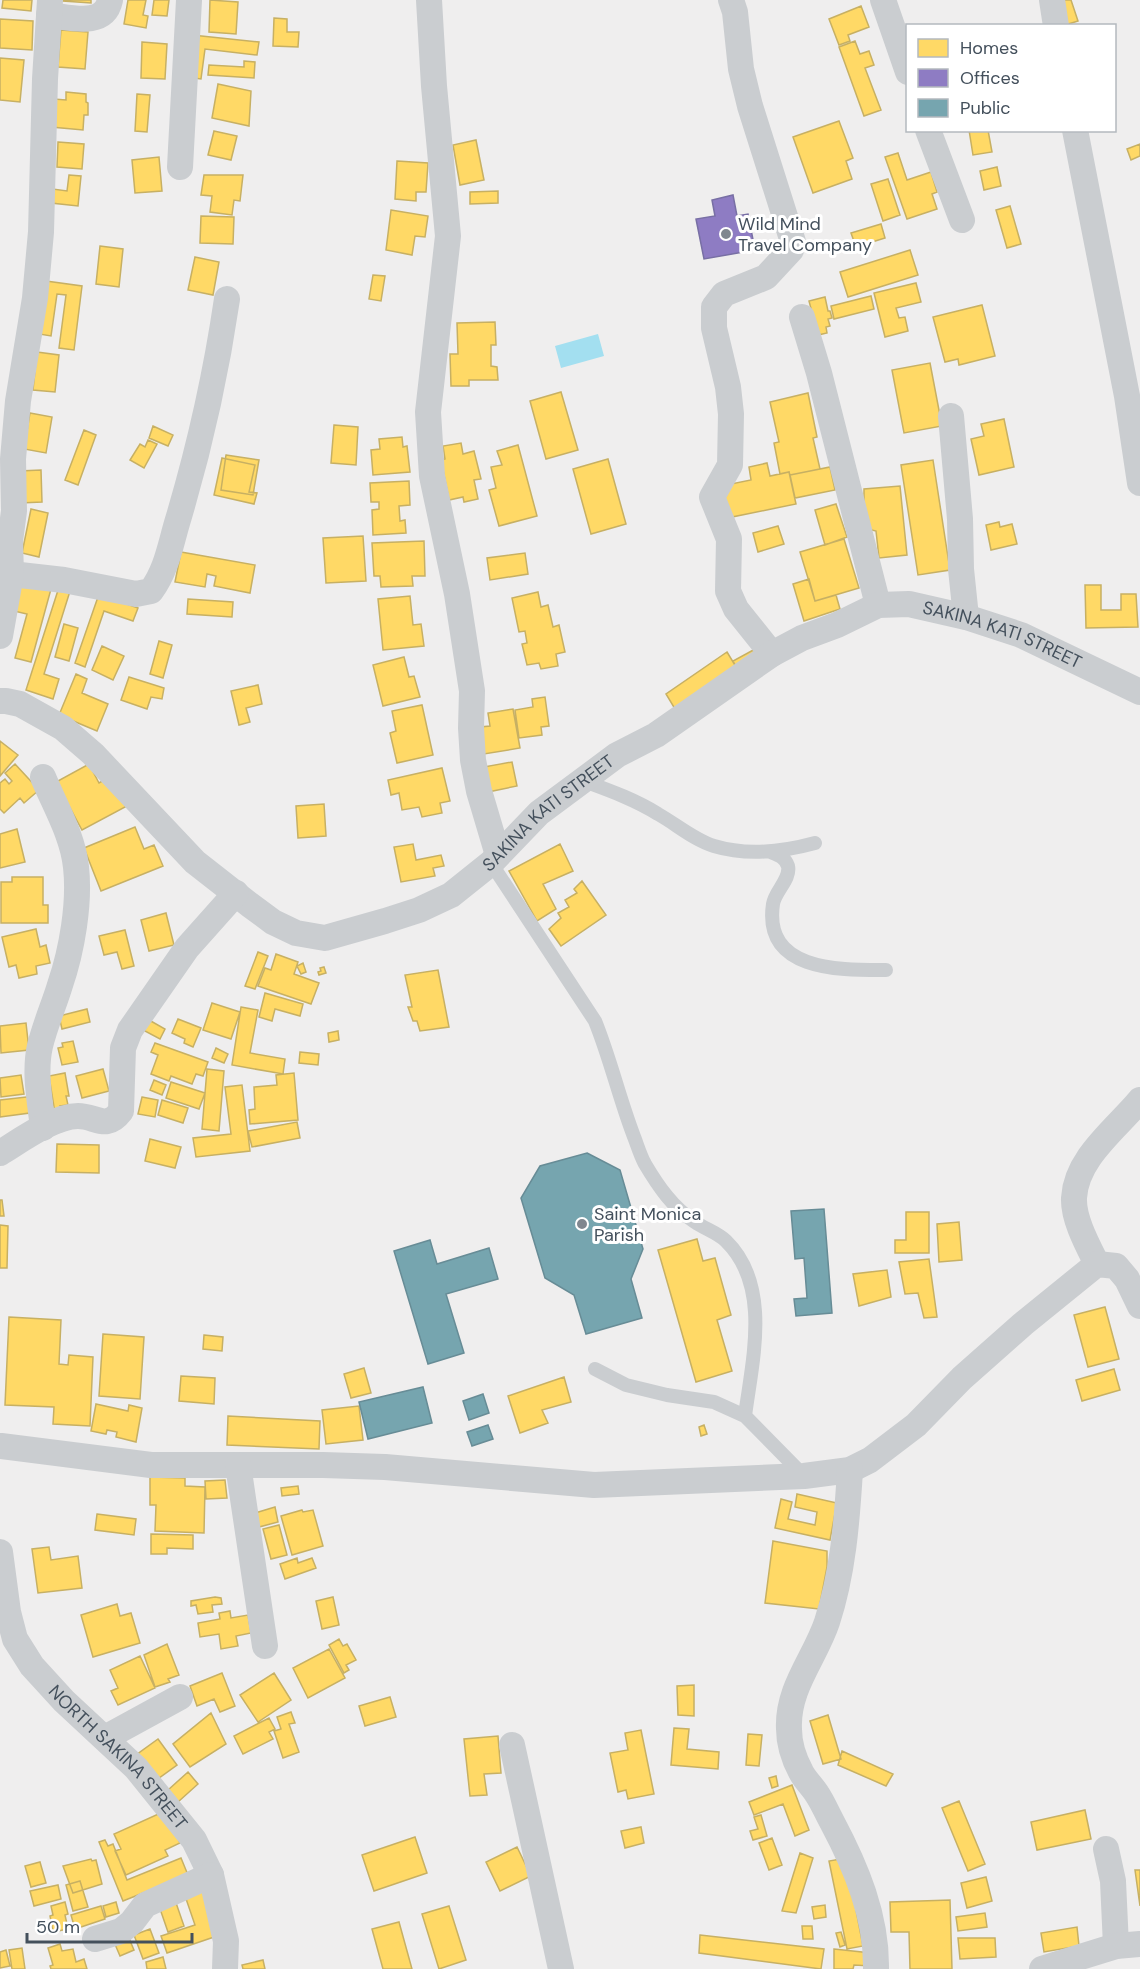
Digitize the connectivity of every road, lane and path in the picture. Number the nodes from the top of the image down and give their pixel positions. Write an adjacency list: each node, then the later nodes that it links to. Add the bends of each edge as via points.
1 (110, 0): 7 (street, via 106,12 91,19)
2 (189, 0): 12 (street)
3 (429, 0): 30 (street, via 448,236 428,437 472,691 473,760)
4 (731, 0): 23 (street, via 750,106 793,242 791,250 766,277 724,294 714,307 714,328 731,414 730,465 712,497 729,539 728,591 736,609)
5 (883, 0): 9 (street)
6 (1052, 0): 8 (street)
7 (49, 8): 17 (street, via 35,298)
8 (1056, 24)
9 (906, 66)
10 (929, 132): 13 (street)
11 (1076, 132): 18 (street)
12 (180, 167)
13 (962, 220)
14 (227, 298): 19 (street, via 215,371 182,508 161,578 151,591 136,594)
15 (802, 316): 20 (street)
16 (951, 416): 21 (street)
17 (7, 456): 19 (street, via 14,511)
18 (1140, 483)
19 (11, 574): 22 (street)
20 (878, 605): 21 (street, SAKINA KATI STREET, via 909,604); 23 (street, SAKINA KATI STREET)
21 (966, 617): 24 (street, SAKINA KATI STREET, via 1021,635)
22 (0, 636)
23 (772, 654): 27 (street, SAKINA KATI STREET, via 656,735)
24 (1140, 692)
25 (0, 701): 31 (street, SAKINA KATI STREET, via 20,704 63,728 93,754 195,862)
26 (43, 777): 34 (street, via 71,843 76,868 76,907 61,983 40,1047 37,1071)
27 (581, 780): 29 (lane, via 616,792 709,844); 30 (street, SAKINA KATI STREET, via 539,813)
28 (815, 843): 29 (lane)
29 (771, 852): 32 (lane, via 782,856 788,866 773,904 776,936 786,950 813,964)
30 (494, 859): 31 (street, SAKINA KATI STREET, via 452,895 419,910 325,938 296,933 273,922); 39 (lane, via 595,1021 639,1151 662,1192 693,1221 725,1240 743,1262 756,1327)
31 (236, 893): 34 (street, via 187,948 130,1030 123,1048 121,1111 117,1116 105,1122 72,1117)
32 (886, 970)
33 (1140, 1100): 36 (street, via 1080,1170 1074,1199 1081,1233)
34 (43, 1128): 35 (street)
35 (0, 1153)
36 (1097, 1264): 37 (street, via 1116,1266); 44 (street, via 970,1370 916,1425 870,1460)
37 (1140, 1306)
38 (596, 1368): 39 (lane, via 626,1384 714,1402)
39 (745, 1416): 45 (lane)
40 (0, 1432): 41 (street)
41 (1, 1446): 42 (street); 43 (street, via 151,1465)
42 (0, 1464)
43 (238, 1465): 45 (street, via 385,1467 594,1485); 47 (street)
44 (850, 1470): 45 (street); 57 (street, via 846,1537 837,1584 826,1624 794,1693 789,1728 801,1773 818,1794 858,1877 871,1918)
45 (804, 1476)
46 (0, 1552): 49 (street, NORTH SAKINA STREET, via 15,1639 32,1666)
47 (265, 1646)
48 (180, 1697): 49 (street)
49 (105, 1738): 52 (street, NORTH SAKINA STREET, via 136,1768 189,1833)
50 (512, 1745): 56 (street)
51 (1106, 1849): 54 (street)
52 (211, 1875): 53 (street, via 145,1905 121,1931); 55 (street, NORTH SAKINA STREET, via 226,1941)
53 (95, 1939)
54 (1128, 1945): 58 (street)
55 (225, 1969)
56 (561, 1969)
57 (876, 1969)
58 (1043, 1969)

